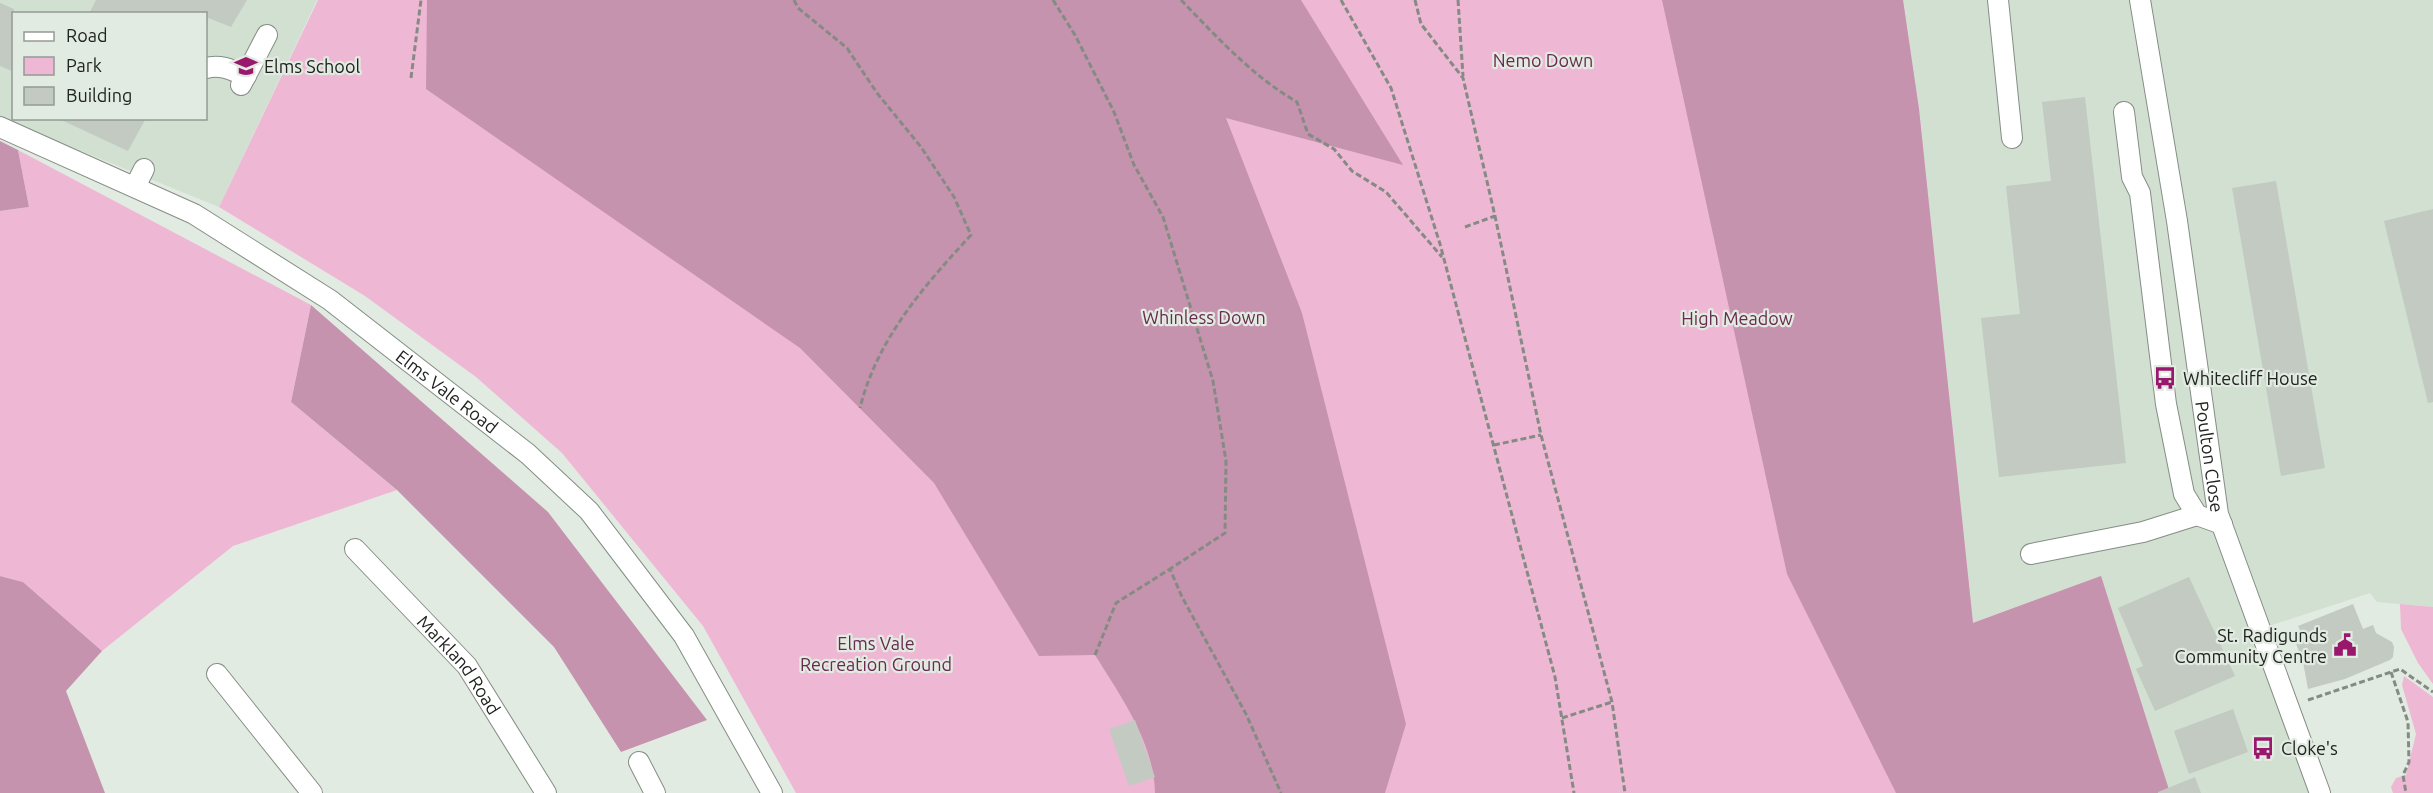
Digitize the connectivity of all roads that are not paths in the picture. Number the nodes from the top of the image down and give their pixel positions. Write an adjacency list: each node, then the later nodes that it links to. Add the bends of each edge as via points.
1 (1998, 0): 7 (street)
2 (2140, 0): 11 (street, Poulton Close)
3 (267, 35): 4 (street, via 243,81 228,68)
4 (207, 69)
5 (2124, 112): 10 (street, via 2132,177 2140,193 2166,404 2184,495)
6 (0, 127): 9 (street, Elms Vale Road)
7 (2012, 138)
8 (144, 169): 9 (street)
9 (135, 187): 19 (street, Elms Vale Road, via 180,198 194,214 330,300 528,454 589,511 684,636)
10 (2197, 515): 11 (street); 13 (street, via 2142,532)
11 (2222, 524): 20 (street, Poulton Close)
12 (355, 549): 17 (street, Markland Road, via 467,666)
13 (2031, 554)
14 (217, 674): 16 (street)
15 (639, 762): 18 (street)
16 (312, 793)
17 (546, 793)
18 (655, 793)
19 (772, 793)
20 (2320, 793)

